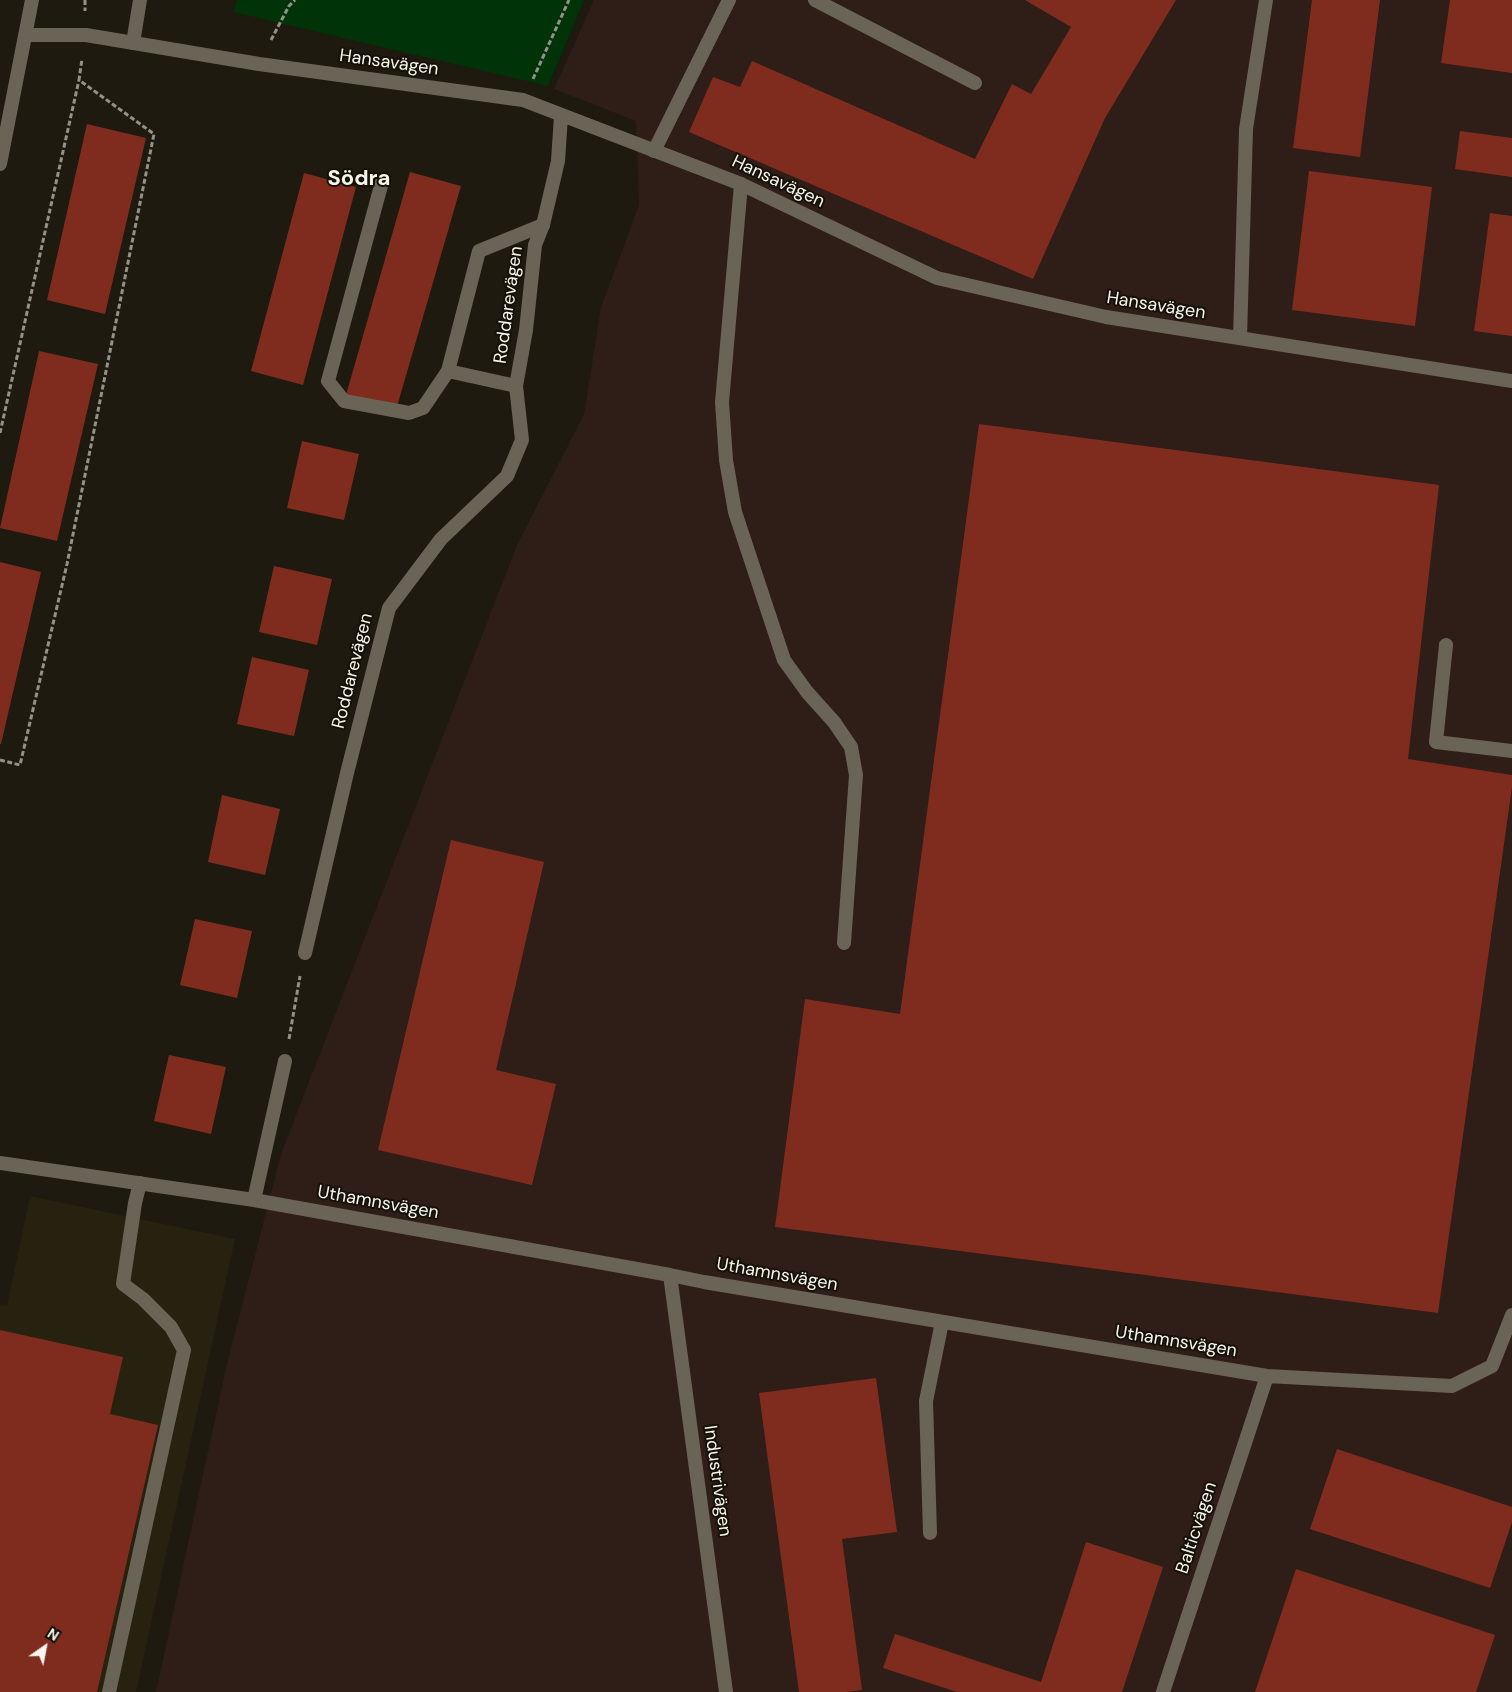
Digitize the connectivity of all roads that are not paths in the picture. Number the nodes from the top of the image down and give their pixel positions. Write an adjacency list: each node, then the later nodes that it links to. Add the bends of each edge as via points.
1 (32, 0): 6 (street)
2 (140, 0): 7 (street)
3 (729, 0): 10 (street)
4 (815, 0): 8 (street)
5 (1266, 0): 15 (street, via 1246,128)
6 (26, 35): 7 (street, Hansavägen, via 86,36); 11 (street)
7 (133, 43): 9 (street, Hansavägen, via 259,64 523,100)
8 (975, 83)
9 (561, 116): 10 (street, Hansavägen); 14 (street, Roddarevägen, via 558,162)
10 (654, 151): 13 (street, Hansavägen)
11 (0, 164)
12 (382, 182): 16 (street, via 328,381 344,401 409,413 423,408)
13 (741, 184): 15 (street, Hansavägen, via 937,278 1106,317); 21 (street, via 722,402 726,460 735,512 784,660 851,747 856,776)
14 (543, 226): 16 (street, via 479,251); 18 (street, Roddarevägen, via 535,246)
15 (1240, 338): 17 (street, Hansavägen)
16 (448, 371): 18 (street)
17 (1512, 381)
18 (516, 386): 22 (street, Roddarevägen, via 522,440 507,476 441,539 389,608)
19 (1446, 645): 20 (street, via 1436,742)
20 (1512, 751)
21 (844, 943)
22 (305, 953)
23 (285, 1061): 26 (street)
24 (0, 1163): 25 (street, Uthamnsvägen)
25 (140, 1183): 26 (street, Uthamnsvägen); 32 (street, via 123,1284 171,1327 184,1350)
26 (254, 1200): 27 (street, Uthamnsvägen)
27 (670, 1275): 29 (street, Uthamnsvägen); 33 (street, Industrivägen)
28 (1512, 1315): 30 (street, Uthamnsvägen, via 1492,1366 1452,1386)
29 (942, 1322): 30 (street, Uthamnsvägen); 31 (street, via 926,1401)
30 (1267, 1376): 34 (street, Balticvägen)
31 (930, 1534)
32 (110, 1692)
33 (726, 1692)
34 (1163, 1692)

